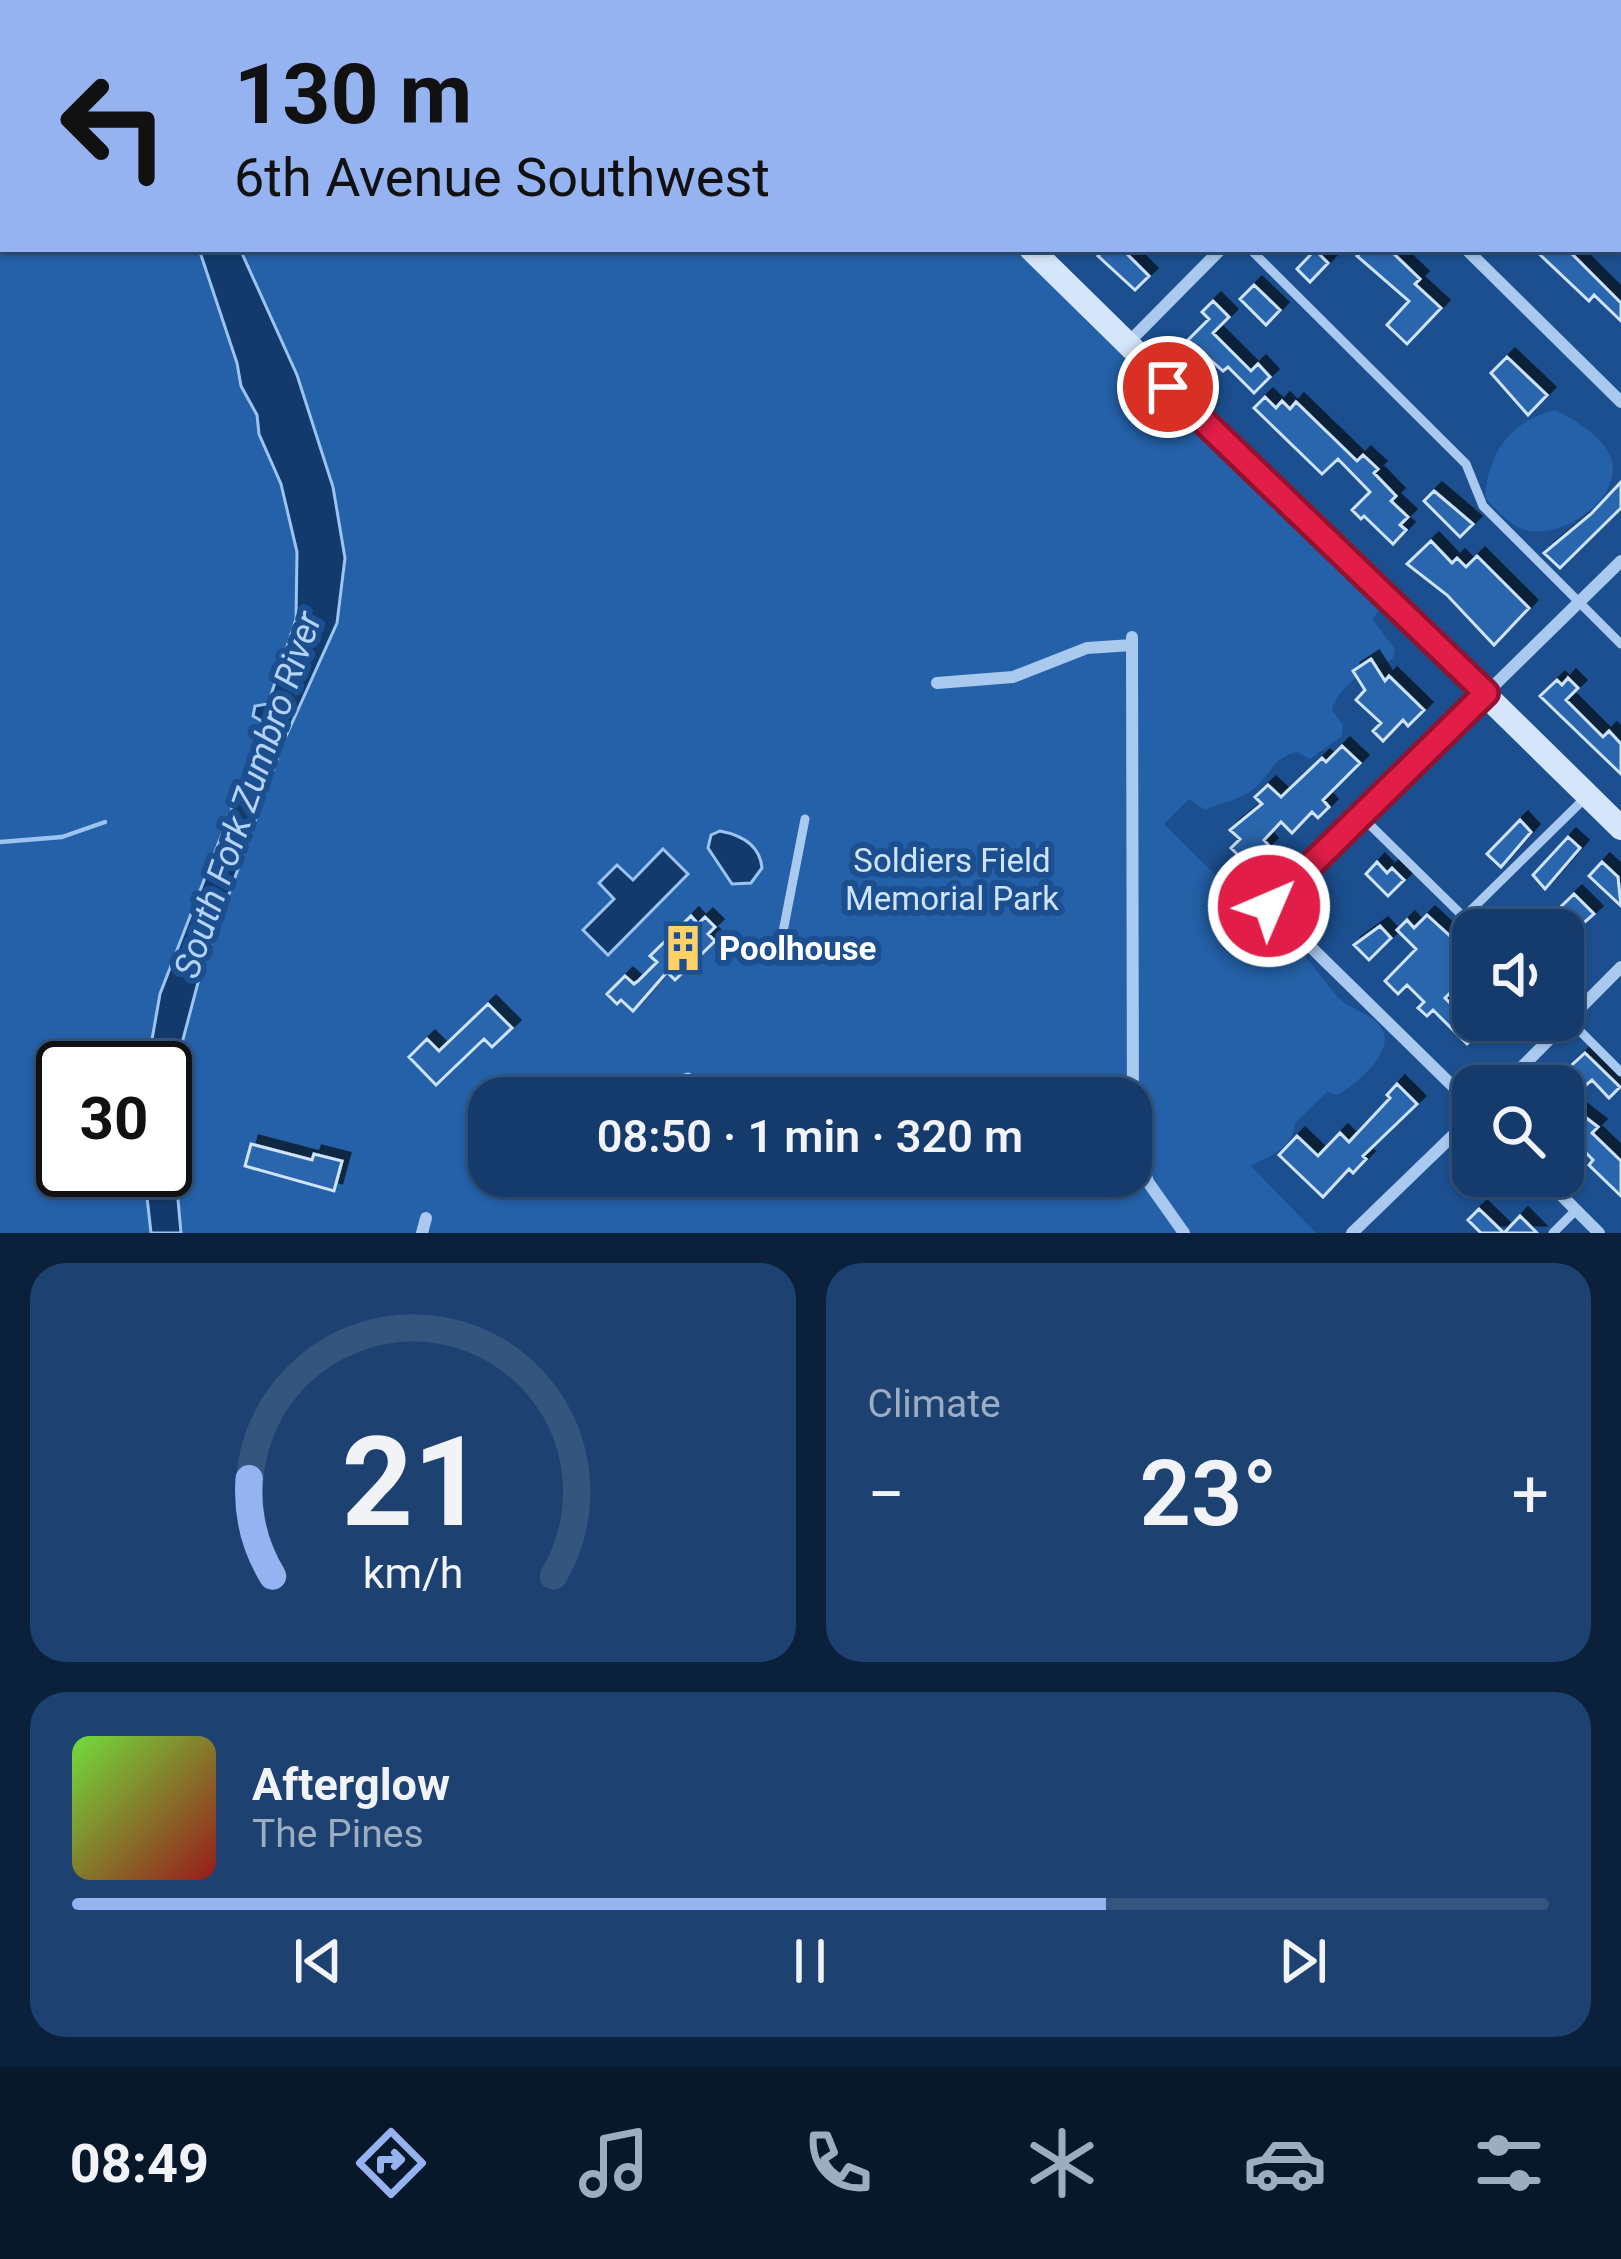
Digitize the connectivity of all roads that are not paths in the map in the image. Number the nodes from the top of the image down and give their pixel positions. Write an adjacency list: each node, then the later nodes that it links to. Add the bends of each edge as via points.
1 (1033, 252): 5 (street)
2 (1218, 252): 5 (street)
3 (1253, 252): 8 (lane, via 1466,464 1483,506)
4 (1469, 252): 6 (street)
5 (1126, 344): 11 (street)
6 (1621, 402)
7 (1621, 561): 8 (street)
8 (1579, 602): 9 (lane); 11 (street)
9 (1621, 644)
10 (937, 683): 31 (street, via 1012,677 1087,648 1132,641 1133,1134 1148,1182)
11 (1486, 693): 12 (street); 13 (street)
12 (1588, 795): 15 (street); 17 (lane)
13 (1361, 816): 16 (lane); 25 (street, via 1269,906)
14 (805, 818): 18 (lane)
15 (1621, 828)
16 (1456, 909)
17 (1472, 909)
18 (780, 947)
19 (1621, 967): 20 (street)
20 (1584, 1001)
21 (1584, 1035): 24 (lane)
22 (1544, 1041): 23 (street)
23 (1522, 1065)
24 (1621, 1072)
25 (1452, 1085)
26 (1452, 1136): 32 (street)
27 (1563, 1197): 28 (street)
28 (1576, 1210): 33 (lane); 34 (street)
29 (426, 1218): 30 (street)
30 (422, 1233)
31 (1184, 1233)
32 (1352, 1233)
33 (1553, 1233)
34 (1599, 1233)

